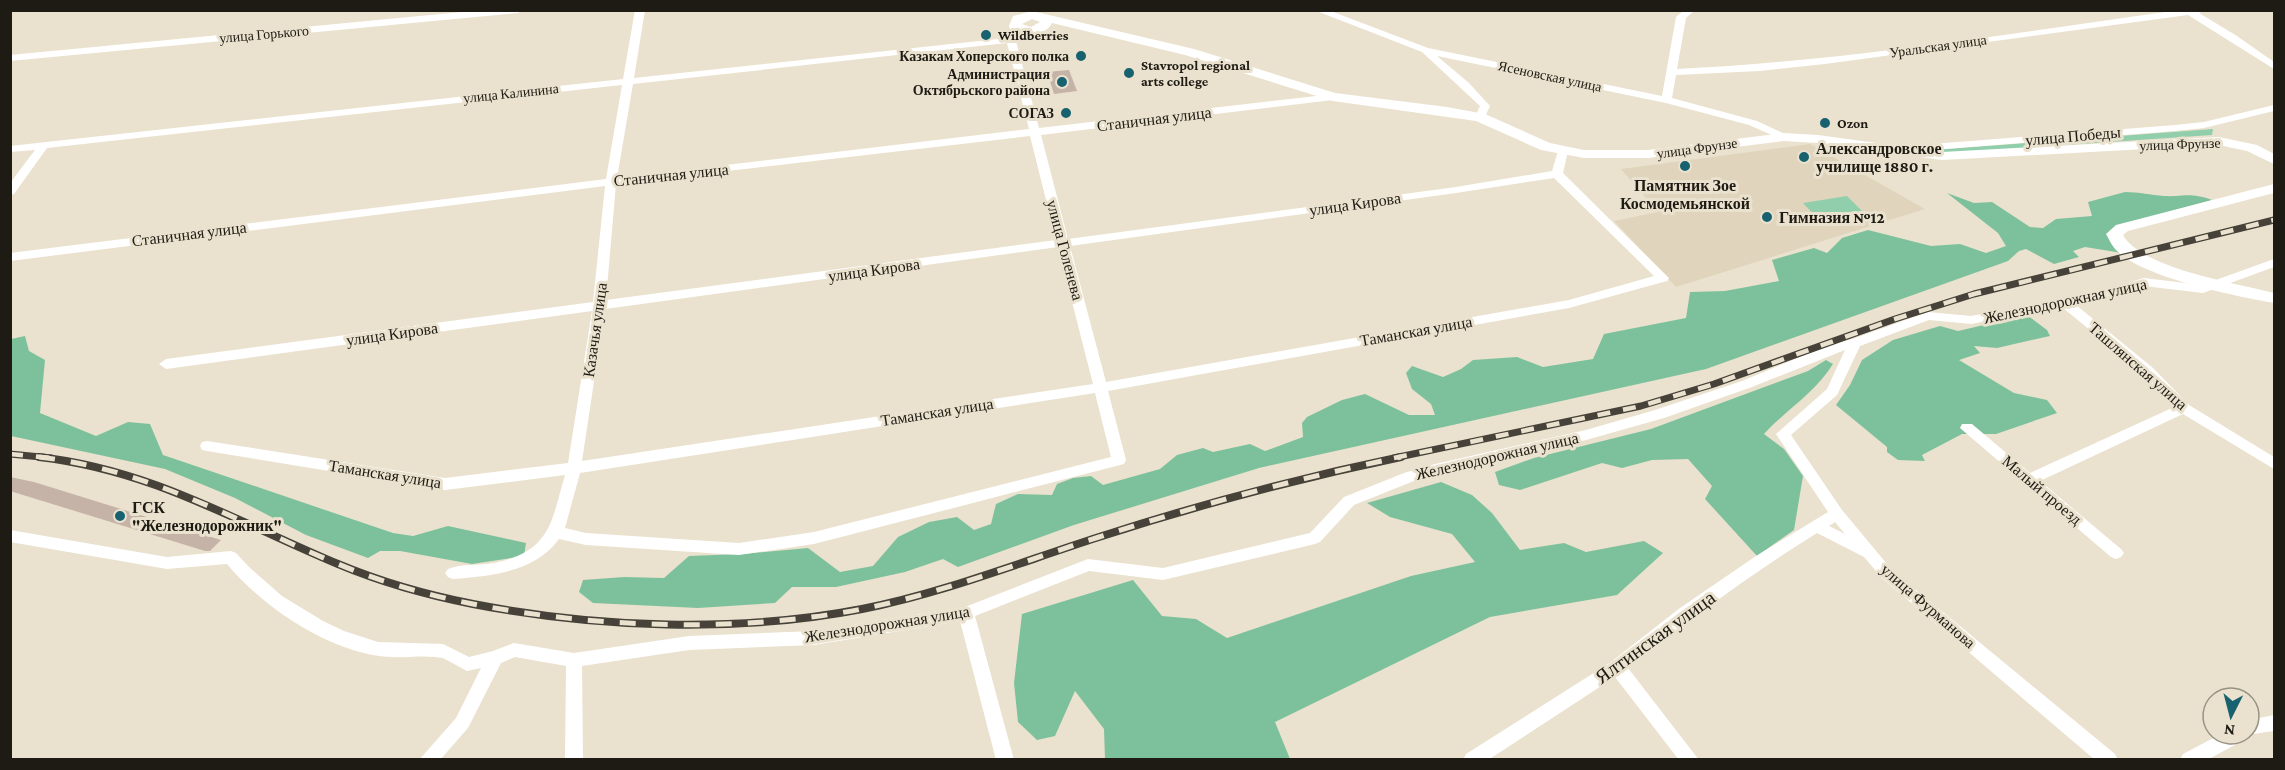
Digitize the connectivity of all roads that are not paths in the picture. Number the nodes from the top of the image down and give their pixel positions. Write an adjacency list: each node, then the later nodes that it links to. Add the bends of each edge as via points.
1 (518, 10): 10 (street, улица Горького)
2 (640, 10): 13 (street, Казачья улица)
3 (1317, 10): 9 (street, Ясеновская улица)
4 (1691, 10): 12 (street, via 1681,17)
5 (2204, 10): 6 (street, Уральская улица)
6 (2190, 12): 11 (street); 12 (street, Уральская улица, via 1825,61)
7 (1025, 20): 8 (street); 8 (street); 14 (main road, улица Фрунзе, via 1130,38 1224,61)
8 (1011, 40): 13 (street, улица Калинина); 18 (street, улица Голенева)
9 (1425, 50): 15 (street, Ясеновская улица); 17 (street, via 1485,106)
10 (10, 58)
11 (2274, 66)
12 (1671, 72): 15 (street)
13 (630, 80): 20 (street, улица Калинина); 26 (street, Казачья улица)
14 (1333, 97): 17 (main road, улица Фрунзе); 18 (street, Станичная улица)
15 (1667, 100): 19 (street, Ясеновская улица, via 1753,123)
16 (2274, 108): 21 (street, улица Победы, via 2175,128 1932,147)
17 (1480, 117): 23 (main road, улица Фрунзе, via 1532,142)
18 (1035, 133): 26 (street, Станичная улица); 29 (street, улица Голенева)
19 (1783, 137): 21 (main road, улица Фрунзе); 23 (main road, улица Фрунзе, via 1648,154)
20 (43, 146): 22 (street, улица Калинина); 28 (street)
21 (1869, 146): 24 (main road, улица Фрунзе, via 1916,154 1964,156 2219,141 2252,148)
22 (10, 149)
23 (1563, 151): 25 (street)
24 (2274, 160)
25 (1557, 174): 29 (street, улица Кирова); 38 (street, Таманская улица, via 1663,278 1569,304)
26 (611, 182): 30 (street, Станичная улица); 35 (street, Казачья улица)
27 (2274, 189): 32 (main road, via 2122,228 2114,234 2115,240 2136,258)
28 (10, 192)
29 (1062, 244): 35 (street, улица Кирова); 38 (street, улица Голенева)
30 (10, 256)
31 (2274, 263): 32 (street, Железнодорожная улица)
32 (2218, 283): 33 (main road); 34 (street, Железнодорожная улица, via 2190,289 2144,282)
33 (2274, 298)
34 (2065, 303): 36 (street, Железнодорожная улица, via 1971,320 1928,316); 39 (street, Ташлянская улица, via 2148,371)
35 (599, 307): 37 (street, улица Кирова); 43 (street, Казачья улица)
36 (1855, 343): 45 (street, улица Фурманова, via 1832,392 1783,434); 52 (street, Железнодорожная улица, via 1659,414 1409,477 1349,501 1315,538 1163,574 1088,565)
37 (166, 364)
38 (1101, 387): 43 (street, Таманская улица); 47 (street, улица Голенева, via 1119,460 782,544 739,549 688,547 586,539)
39 (2184, 408): 42 (street, Ташлянская улица); 44 (street)
40 (1967, 428): 44 (street, Малый проезд)
41 (207, 446): 43 (street, Таманская улица, via 445,484)
42 (2274, 464)
43 (574, 468): 47 (street, Казачья улица)
44 (2030, 479): 49 (street, Малый проезд)
45 (1837, 514): 46 (street, Ялтинская улица); 50 (street, улица Фурманова)
46 (1818, 527): 50 (street); 56 (street, Ялтинская улица, via 1761,560)
47 (556, 532): 51 (street, Казачья улица, via 533,556 495,569)
48 (10, 536): 55 (street, via 167,563 231,557 243,574 324,630 377,649 444,651)
49 (2116, 553)
50 (1871, 554): 64 (street, улица Фурманова, via 1887,574)
51 (453, 573)
52 (966, 613): 54 (street, Железнодорожная улица, via 814,638 689,643); 61 (street)
53 (495, 658): 54 (street, Железнодорожная улица, via 514,650); 55 (street, Железнодорожная улица); 57 (street)
54 (574, 660): 60 (street)
55 (467, 664): 57 (street)
56 (1617, 667): 62 (street, Ялтинская улица); 63 (street)
57 (482, 683): 59 (street, via 462,723)
58 (2214, 746): 65 (street)
59 (428, 759)
60 (574, 759)
61 (1005, 759)
62 (1472, 759)
63 (1690, 759)
64 (2109, 759)
65 (2189, 759)

